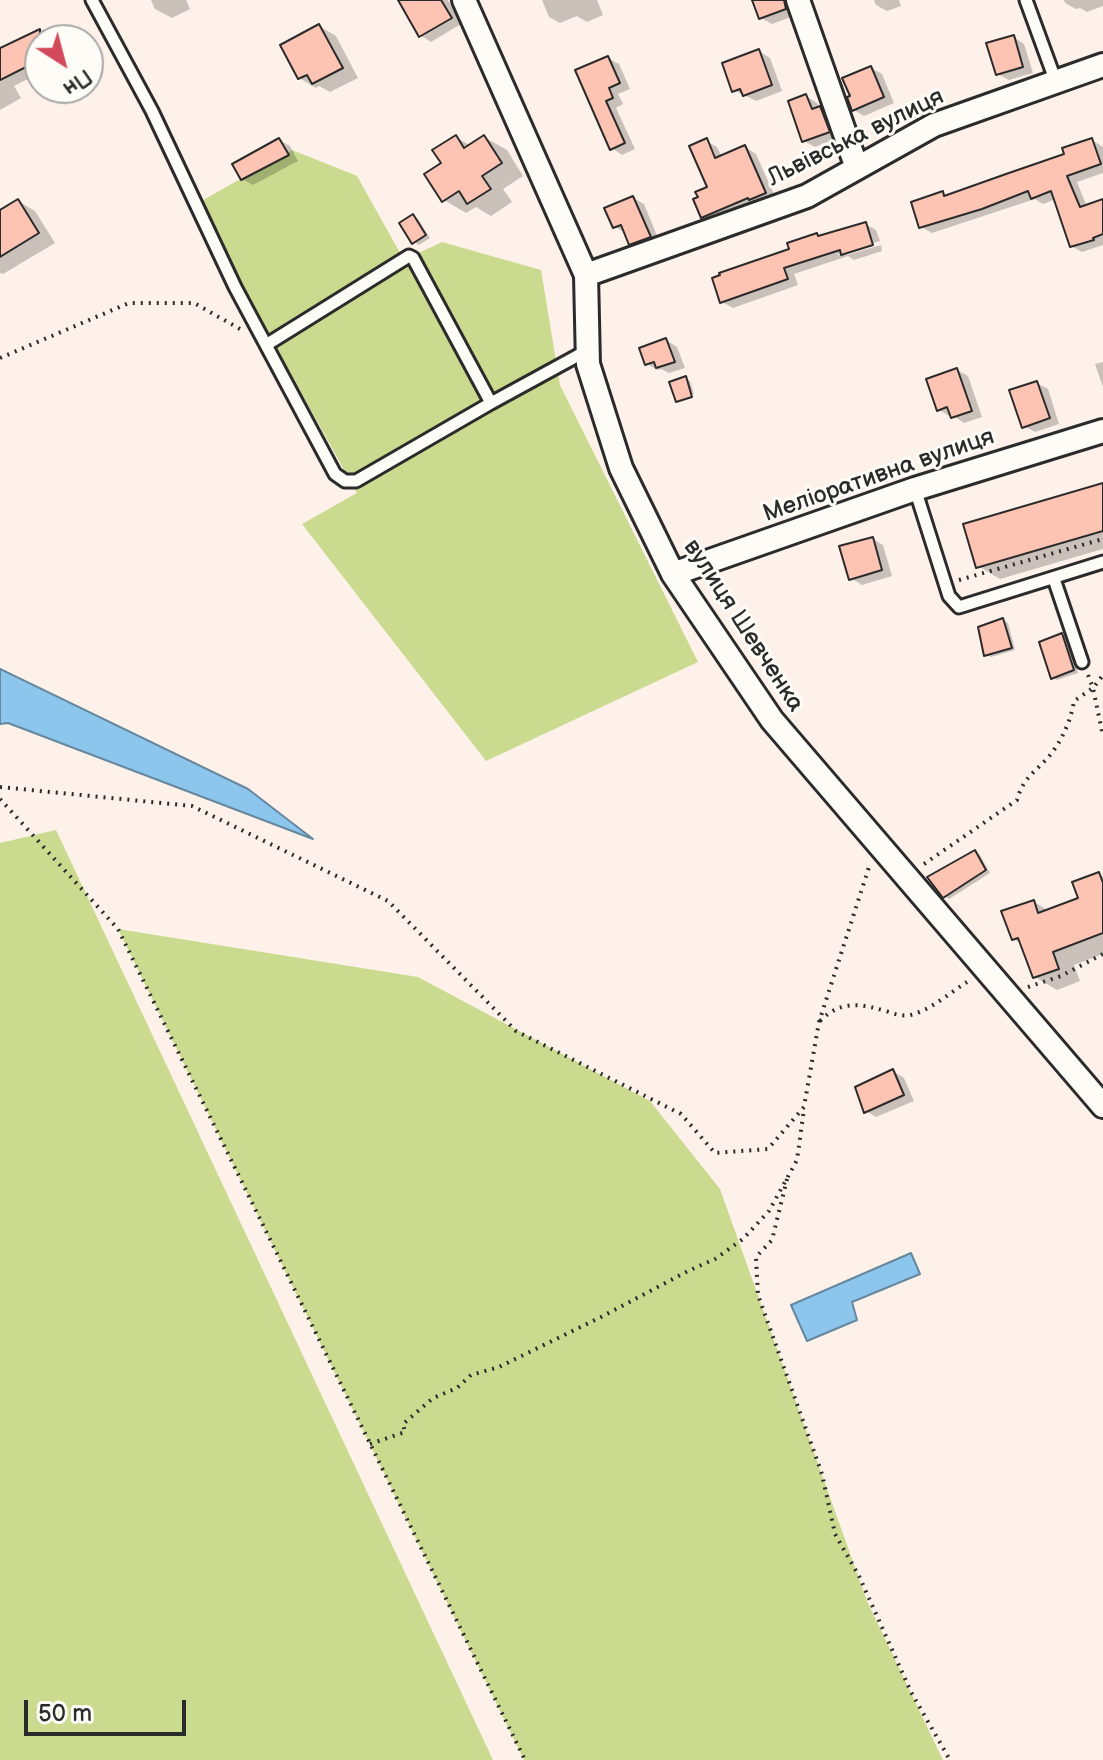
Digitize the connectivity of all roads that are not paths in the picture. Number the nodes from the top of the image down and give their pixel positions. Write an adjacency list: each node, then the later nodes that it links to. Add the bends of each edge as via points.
1 (92, 0): 9 (lane)
2 (464, 0): 8 (street, вулиця Шевченка)
3 (798, 0): 7 (street)
4 (1026, 0): 6 (lane)
5 (1103, 65): 6 (street, Львівська вулиця)
6 (1056, 82): 7 (street, Львівська вулиця, via 934,125)
7 (857, 168): 8 (street, Львівська вулиця, via 807,196)
8 (586, 275): 10 (street, вулиця Шевченка)
9 (266, 345): 11 (lane, via 335,474 345,481 356,481); 11 (lane, via 409,256)
10 (588, 350): 11 (lane); 15 (street, вулиця Шевченка, via 621,468)
11 (491, 403)
12 (1103, 431): 13 (street, Меліоративна вулиця)
13 (915, 489): 15 (street, Меліоративна вулиця); 16 (lane, via 949,596 959,607)
14 (1103, 562): 16 (lane)
15 (673, 574): 18 (street, вулиця Шевченка, via 772,720)
16 (1054, 579): 17 (lane)
17 (1082, 662)
18 (1103, 1106)

